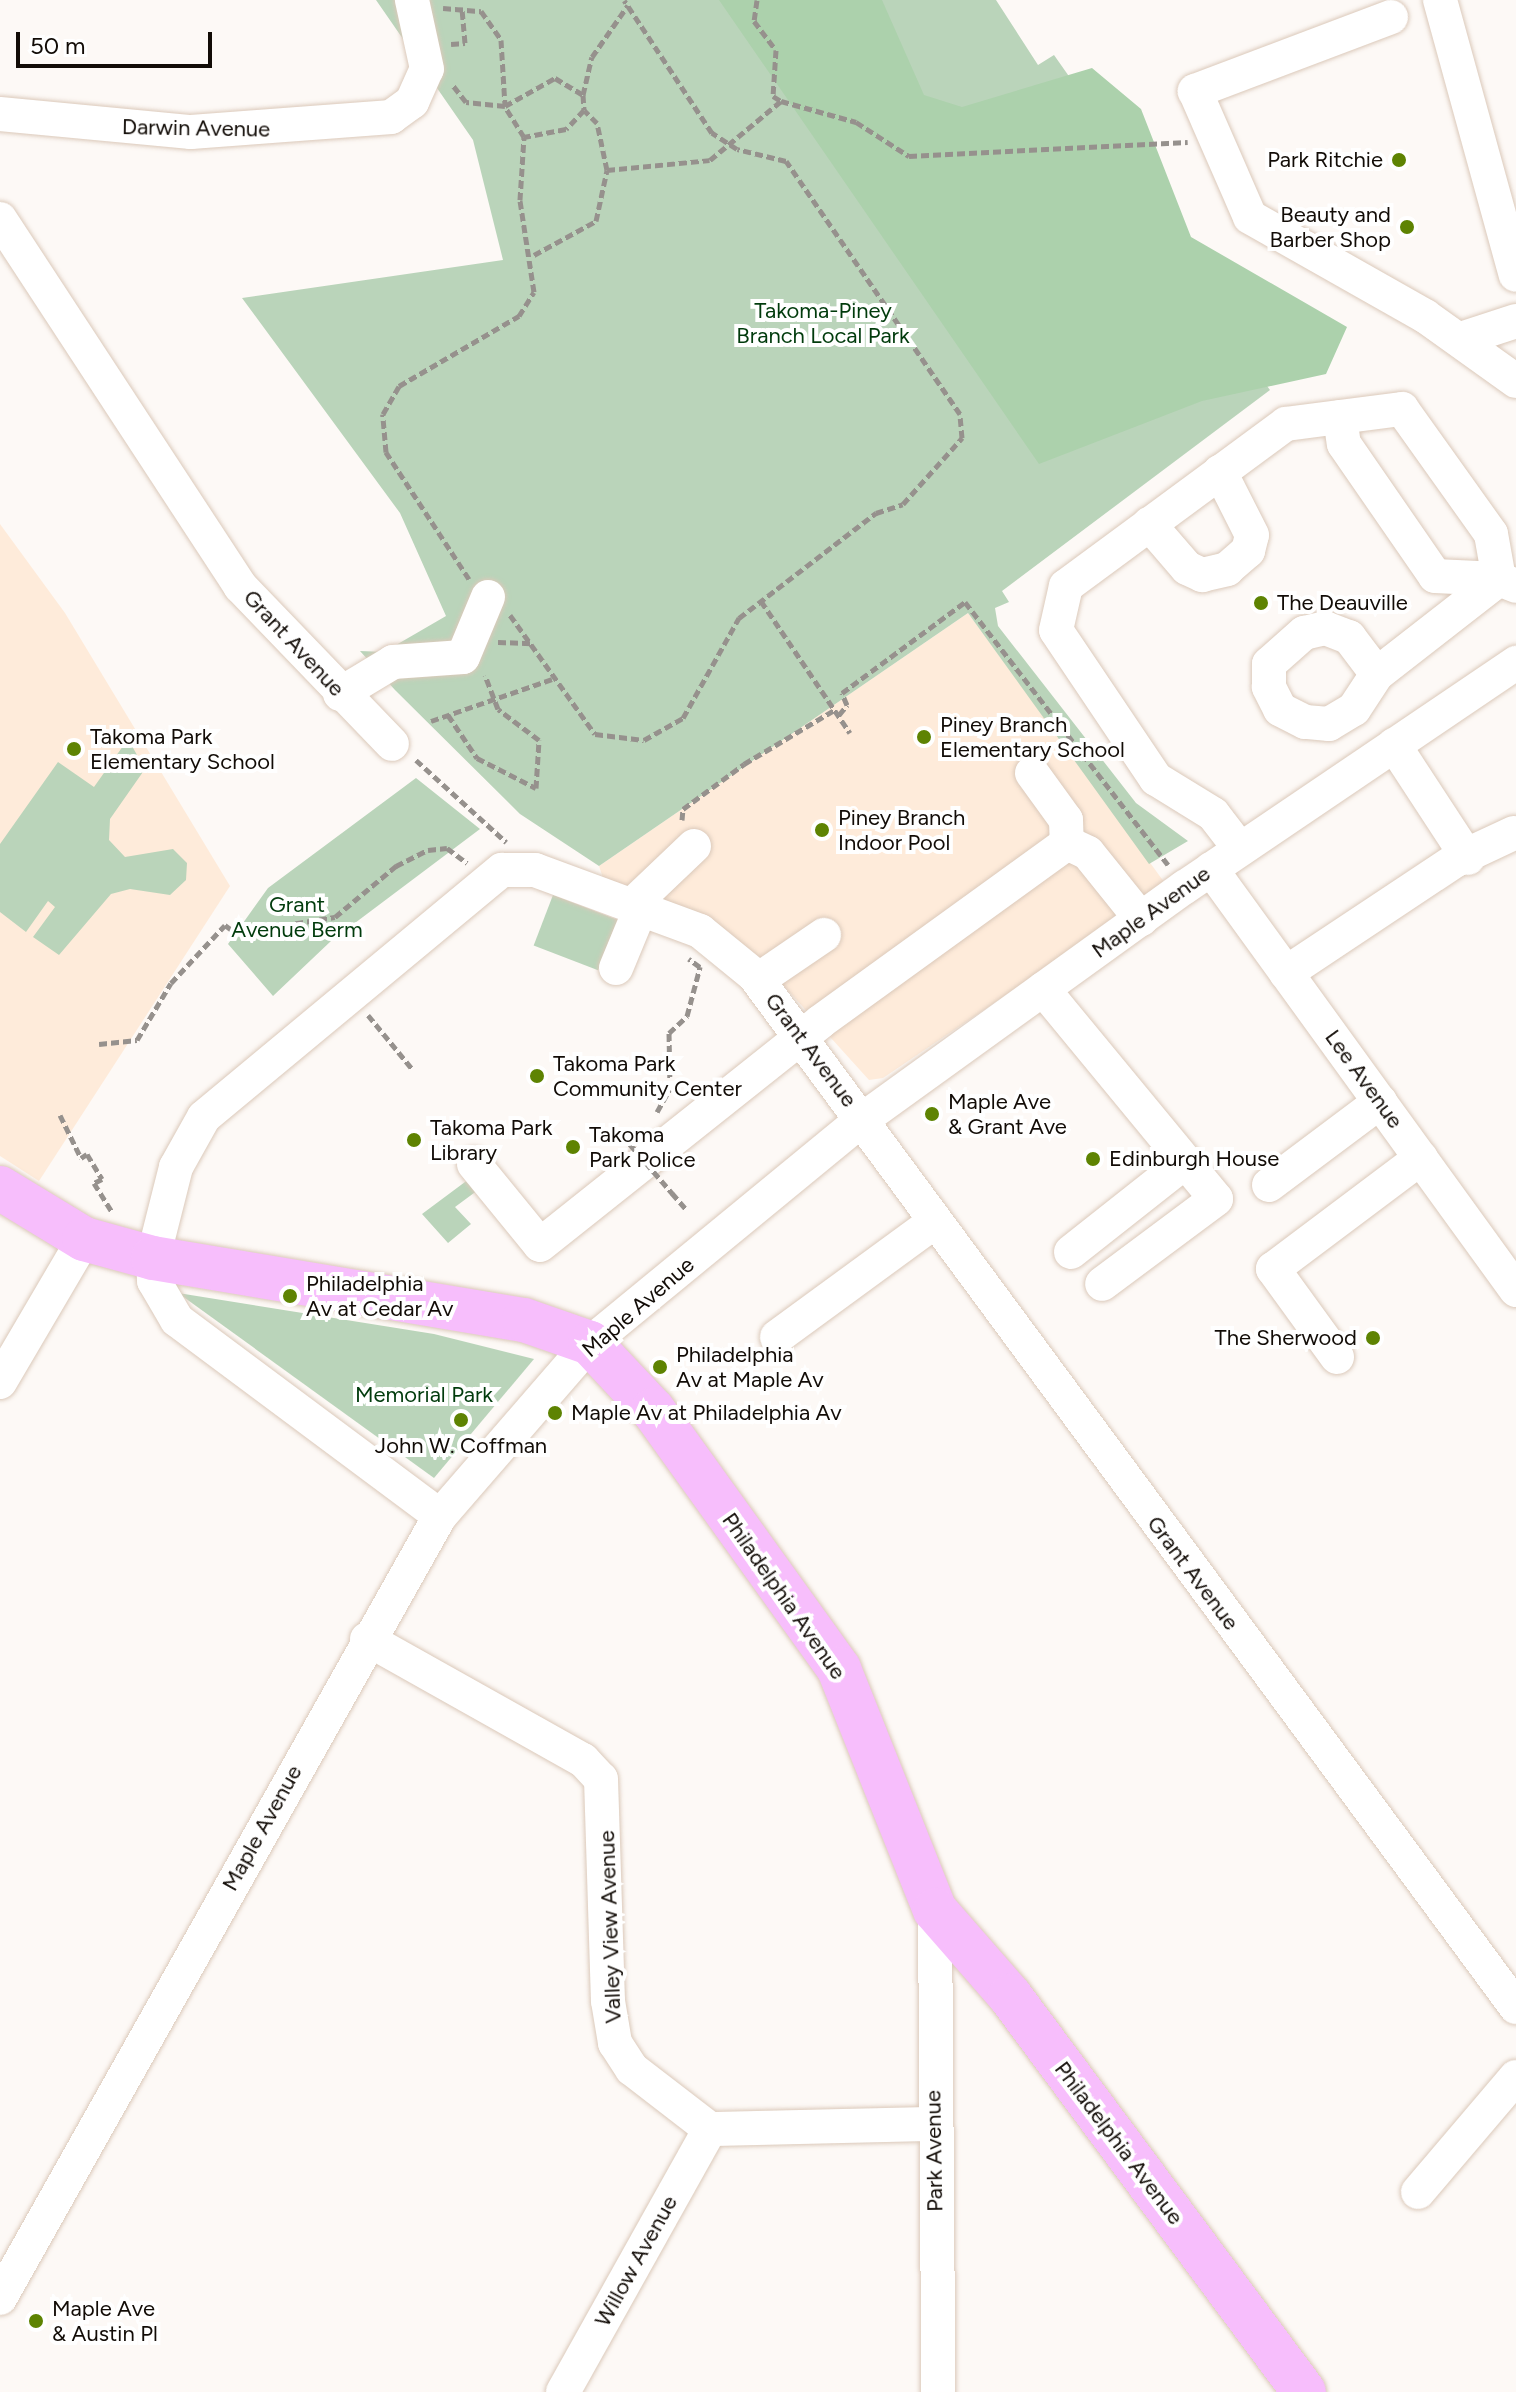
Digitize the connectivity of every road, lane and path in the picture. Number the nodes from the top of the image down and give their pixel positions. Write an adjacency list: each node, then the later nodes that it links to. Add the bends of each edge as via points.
1 (757, 0): 10 (path, via 754,21 776,50 773,96)
2 (1440, 0): 20 (street)
3 (626, 3): 9 (path, via 592,57); 16 (path)
4 (426, 4): 5 (path); 13 (street, Darwin Avenue, via 427,69 412,102 391,117 319,128 191,132)
5 (462, 7): 7 (path, via 465,43); 11 (path, via 481,11 501,40)
6 (1391, 17): 14 (street, via 1195,91)
7 (451, 44)
8 (452, 83): 11 (path, via 466,102)
9 (583, 95): 11 (path, via 555,78); 12 (path)
10 (781, 101): 14 (path, via 856,122 909,156 978,158 1131,142 1179,146); 16 (path)
11 (505, 106): 15 (path)
12 (584, 110): 15 (path, via 566,129); 17 (path, via 597,123)
13 (0, 114)
14 (1211, 134): 22 (street, via 1250,217)
15 (524, 137): 19 (path, via 520,200)
16 (724, 144): 17 (path, via 710,160); 29 (path, via 786,161 952,401 962,438 903,504 876,513)
17 (607, 170): 19 (path, via 596,221)
18 (0, 219): 36 (street, Grant Avenue, via 240,586)
19 (534, 255): 28 (path, via 534,292 519,316 399,386 383,414 386,452 402,480 453,562)
20 (1516, 275)
21 (1516, 321): 22 (street)
22 (1461, 339): 23 (street)
23 (1516, 381)
24 (1340, 417): 25 (street, via 1286,424); 27 (street, via 1344,444 1435,576); 27 (street, via 1402,409 1491,534)
25 (1220, 472): 26 (street); 26 (street, via 1252,535 1248,551 1227,569 1202,575 1187,568)
26 (1149, 524): 47 (street, via 1066,586 1056,630 1156,779 1213,814)
27 (1507, 582): 34 (street)
28 (488, 597): 30 (path); 36 (street, via 463,657 393,662)
29 (761, 601): 35 (path, via 714,653 683,718 644,740 595,734); 38 (path)
30 (531, 643): 31 (path); 35 (path)
31 (487, 647)
32 (481, 660): 37 (path)
33 (1516, 663): 43 (street, Maple Avenue)
34 (1377, 674)
35 (552, 679): 37 (path)
36 (340, 694): 42 (street, Grant Avenue)
37 (493, 699): 39 (path); 39 (path, via 539,740 536,788 477,758)
38 (838, 712): 41 (path); 49 (path, via 683,809); 54 (path, via 847,705 842,693 965,602)
39 (448, 715): 40 (path)
40 (431, 721)
41 (850, 733)
42 (392, 744): 51 (path)
43 (1394, 745): 47 (street, Maple Avenue); 50 (street)
44 (1032, 773): 46 (street, via 1066,820)
45 (1514, 833): 50 (street)
46 (1067, 843): 56 (street, via 1088,853); 63 (street)
47 (1240, 849): 52 (street, Maple Avenue)
48 (501, 853): 51 (path)
49 (687, 853): 55 (street)
50 (1468, 858): 60 (street)
51 (525, 860): 55 (street, Grant Avenue); 81 (street, via 502,870 204,1117 176,1167)
52 (1211, 869): 56 (street, Maple Avenue); 60 (street, Lee Avenue)
53 (477, 872): 65 (path, via 447,848 428,850 396,866 335,917 236,933 225,925 171,983 137,1040)
54 (1174, 872)
55 (635, 908): 59 (street); 61 (street, Grant Avenue, via 719,942)
56 (1141, 919): 62 (street, Maple Avenue)
57 (824, 935): 61 (street)
58 (700, 967): 70 (path, via 687,1016 669,1033 670,1089)
59 (616, 968)
60 (1286, 973): 67 (street, Lee Avenue)
61 (758, 980): 63 (street, Grant Avenue)
62 (1043, 989): 69 (street, Maple Avenue); 73 (street)
63 (794, 1027): 69 (street, Grant Avenue); 74 (street, via 540,1245)
64 (379, 1028): 66 (path)
65 (99, 1044)
66 (413, 1070)
67 (1380, 1102): 72 (street, Lee Avenue); 75 (street)
68 (60, 1115): 78 (path, via 81,1158 87,1154 102,1179 94,1183)
69 (863, 1119): 79 (street, Grant Avenue); 85 (street, Maple Avenue)
70 (645, 1122)
71 (635, 1130): 77 (path, bridge, via 623,1136)
72 (1421, 1158): 83 (street, Lee Avenue); 86 (street, via 1273,1269)
73 (1185, 1162): 80 (street); 82 (street, via 1216,1199)
74 (474, 1164)
75 (1269, 1185)
76 (0, 1188): 78 (main road, Philadelphia Avenue)
77 (686, 1209)
78 (96, 1222): 81 (main road, Philadelphia Avenue); 87 (street)
79 (933, 1223): 84 (street); 91 (street, Grant Avenue)
80 (1071, 1252)
81 (153, 1258): 85 (main road, Philadelphia Avenue, via 524,1320); 88 (street, via 154,1281 177,1320)
82 (1102, 1284)
83 (1516, 1290)
84 (777, 1337)
85 (590, 1343): 88 (street, Maple Avenue); 90 (main road, Philadelphia Avenue, via 653,1410 839,1669)
86 (1337, 1357)
87 (0, 1382)
88 (440, 1516): 89 (street, Maple Avenue)
89 (367, 1639): 94 (street, Valley View Avenue, via 583,1760 601,1779 615,2043 632,2069); 96 (street, Maple Avenue)
90 (935, 1910): 93 (street, Park Avenue); 99 (main road, Philadelphia Avenue, via 1010,1996)
91 (1516, 2007)
92 (1516, 2077): 95 (street)
93 (933, 2124): 94 (street); 98 (street, Park Avenue)
94 (710, 2129): 97 (street, Willow Avenue)
95 (1418, 2192)
96 (0, 2298)
97 (563, 2392)
98 (938, 2392)
99 (1304, 2392)

